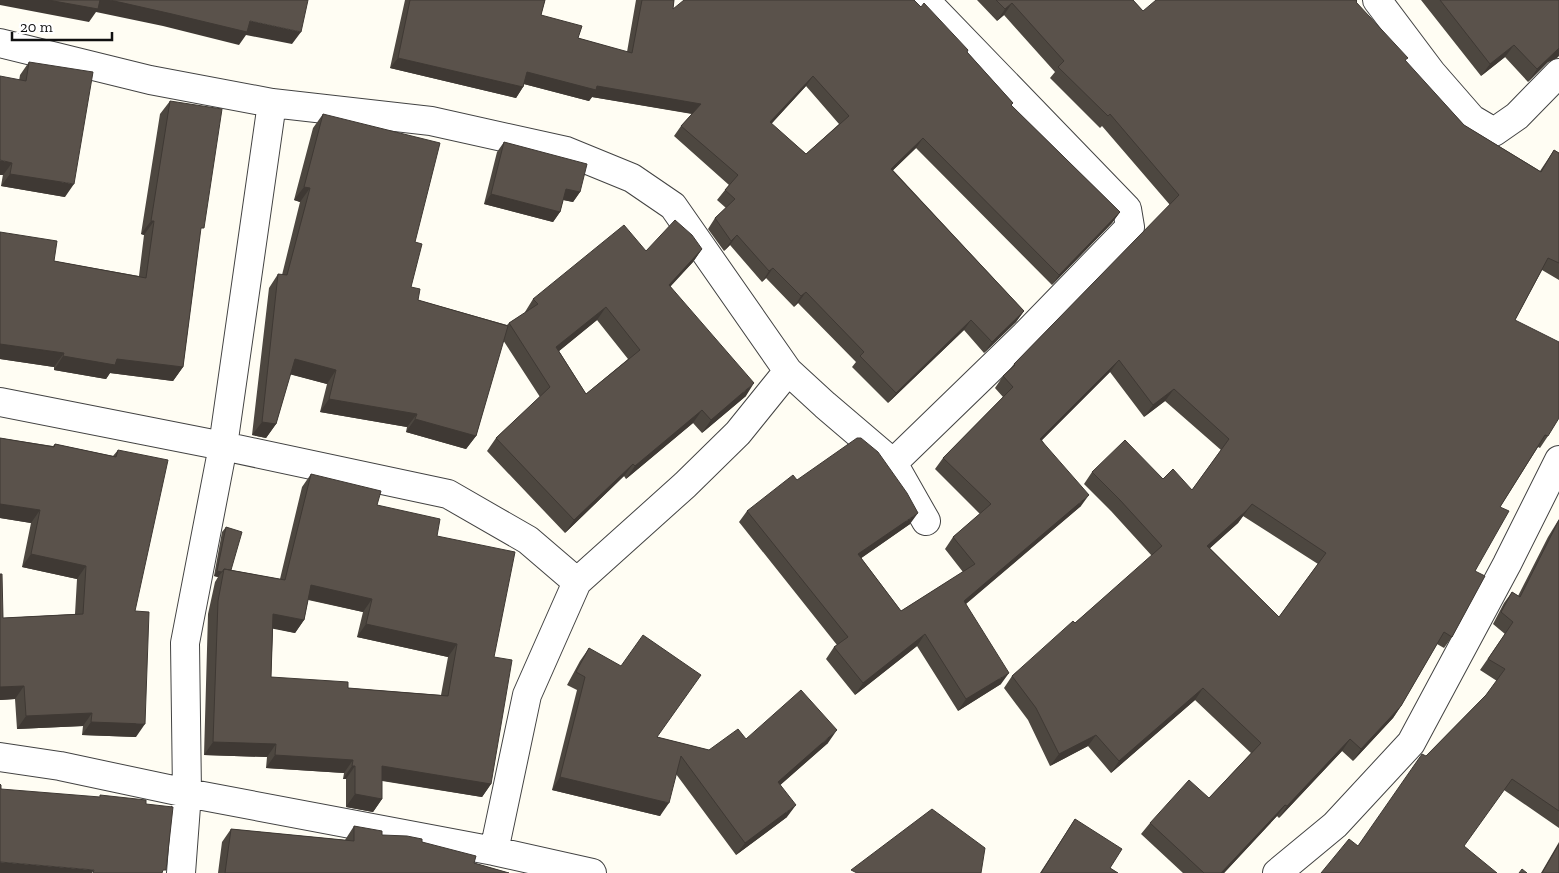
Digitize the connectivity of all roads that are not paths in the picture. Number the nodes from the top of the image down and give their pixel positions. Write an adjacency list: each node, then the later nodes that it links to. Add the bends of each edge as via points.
1 (925, 0): 10 (street, via 1127,208 1130,227)
2 (1377, 0): 4 (street, via 1472,119 1494,132 1517,116)
3 (0, 43): 5 (street, via 150,80)
4 (1559, 73)
5 (272, 102): 6 (street, via 431,121 566,151 632,178 673,206); 8 (street)
6 (788, 371): 10 (street); 12 (street, via 732,439)
7 (0, 402): 8 (street)
8 (223, 446): 12 (street, via 448,494 528,540); 14 (street, via 185,643)
9 (1559, 460): 18 (street, via 1411,743 1335,825)
10 (893, 463): 11 (street)
11 (926, 521)
12 (576, 582): 15 (street, via 527,695)
13 (0, 757): 14 (street, via 60,766)
14 (187, 793): 15 (street); 16 (street)
15 (494, 850): 17 (street)
16 (181, 873)
17 (592, 873)
18 (1277, 873)

